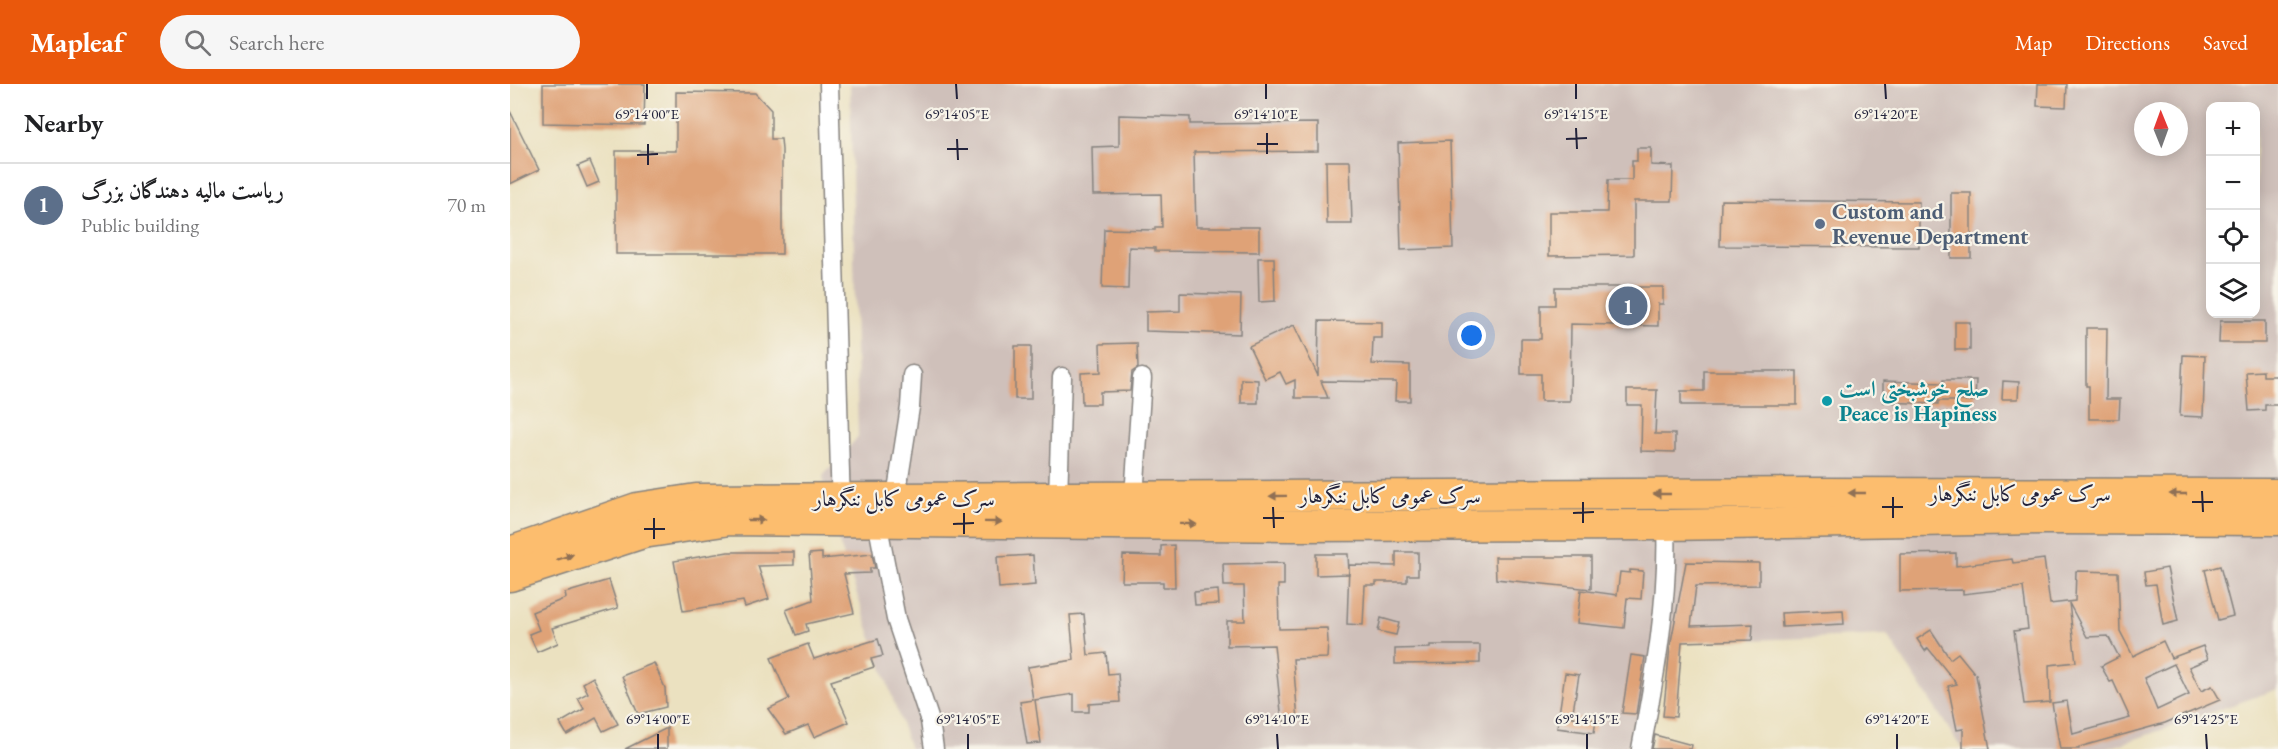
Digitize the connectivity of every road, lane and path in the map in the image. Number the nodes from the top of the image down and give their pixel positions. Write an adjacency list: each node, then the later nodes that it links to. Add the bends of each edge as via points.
1 (829, 84): 9 (street)
2 (912, 375): 6 (street)
3 (1062, 376): 8 (street)
4 (1142, 378): 7 (street)
5 (2278, 494): 7 (highway, سرک عمومی کابل ننگرهار, one-way to 7)
6 (896, 497): 8 (highway, سرک عمومی کابل ننگرهار); 9 (highway, سرک عمومی کابل ننگرهار)
7 (1134, 497): 8 (highway, سرک عمومی کابل ننگرهار)
8 (1058, 498)
9 (841, 509): 11 (highway, سرک عمومی کابل ننگرهار); 13 (highway, سرک عمومی کابل ننگرهار, via 696,499 637,508); 14 (highway, سرک عمومی کابل ننگرهار, one-way to 9, via 643,533)
10 (2278, 520): 12 (highway, سرک عمومی کابل ننگرهار)
11 (877, 521): 12 (highway, سرک عمومی کابل ننگرهار, one-way to 12); 15 (street, via 896,619 930,721)
12 (1666, 525): 16 (street, via 1655,673)
13 (510, 552)
14 (510, 576)
15 (934, 749)
16 (1641, 749)

